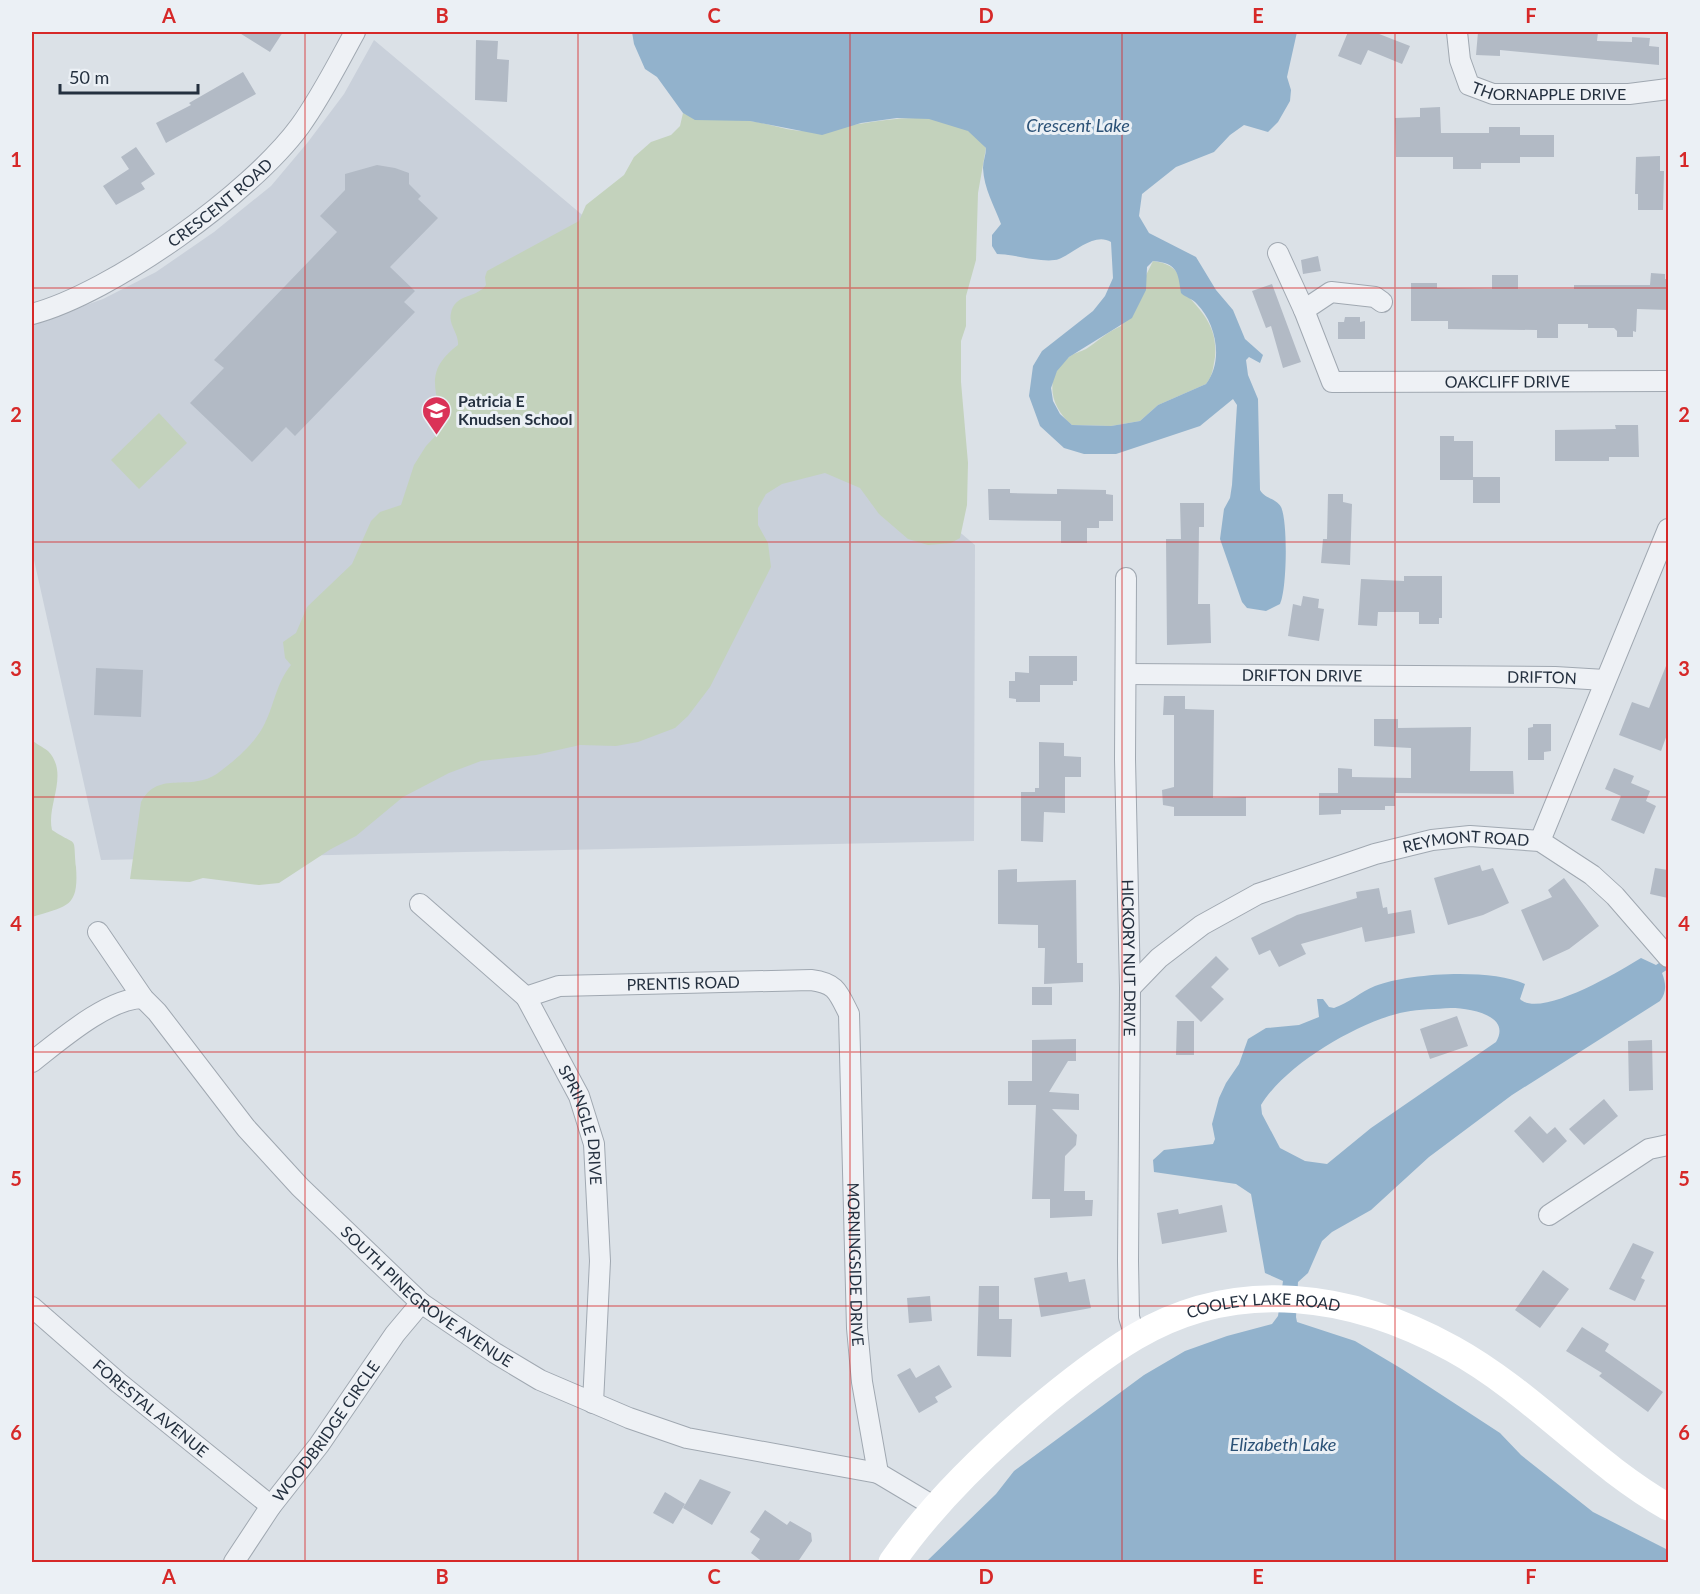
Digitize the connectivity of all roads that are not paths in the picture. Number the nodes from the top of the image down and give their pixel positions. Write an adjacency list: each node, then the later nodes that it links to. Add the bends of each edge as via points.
1 (355, 32): 7 (street, CRESCENT ROAD, via 300,127 254,176 163,247 106,284)
2 (1458, 41): 3 (street, THORNAPPLE DRIVE, via 1469,85 1493,94 1629,94)
3 (1668, 89)
4 (1278, 253): 6 (street)
5 (1382, 302): 6 (street, via 1375,297 1331,292)
6 (1304, 310): 8 (street, OAKCLIFF DRIVE, via 1332,382)
7 (32, 314)
8 (1668, 381)
9 (1668, 529): 13 (street, REYMONT ROAD)
10 (1126, 578): 11 (street, HICKORY NUT DRIVE)
11 (1126, 674): 12 (street, DRIFTON DRIVE); 18 (street, HICKORY NUT DRIVE)
12 (1477, 678): 13 (street, DRIFTON)
13 (1605, 680): 14 (street, REYMONT ROAD)
14 (1540, 841): 17 (street, via 1600,882); 18 (street, REYMONT ROAD, via 1470,836 1432,840 1310,874 1258,894 1202,925 1159,958)
15 (420, 904): 20 (street, SPRINGLE DRIVE)
16 (98, 932): 21 (street, SOUTH PINEGROVE AVENUE)
17 (1668, 956)
18 (1130, 988): 27 (street, HICKORY NUT DRIVE, via 1128,1261 1129,1317)
19 (837, 990): 20 (street, PRENTIS ROAD, via 827,982 811,980 652,982 559,986); 29 (street, MORNINGSIDE DRIVE, via 849,1014 857,1328)
20 (526, 997): 28 (street, SPRINGLE DRIVE, via 579,1096 594,1144 600,1261)
21 (143, 998): 22 (street, via 132,998 100,1013); 25 (street, SOUTH PINEGROVE AVENUE, via 246,1128 300,1187)
22 (32, 1062)
23 (1668, 1145): 24 (street, via 1649,1149)
24 (1549, 1215)
25 (421, 1303): 28 (street, SOUTH PINEGROVE AVENUE, via 540,1380); 30 (street, WOODBRIDGE CIRCLE)
26 (32, 1307): 30 (street, FORESTAL AVENUE)
27 (1135, 1337): 31 (main road, COOLEY LAKE ROAD, via 1050,1398); 32 (main road, COOLEY LAKE ROAD, via 1195,1310 1233,1301 1304,1299 1354,1308 1398,1323 1455,1350 1524,1398 1638,1490)
28 (593, 1403): 29 (street, SOUTH PINEGROVE AVENUE, via 687,1438)
29 (878, 1473): 31 (street)
30 (271, 1506): 33 (street, WOODBRIDGE CIRCLE)
31 (935, 1507): 34 (main road, COOLEY LAKE ROAD)
32 (1668, 1507)
33 (234, 1563)
34 (892, 1563)

